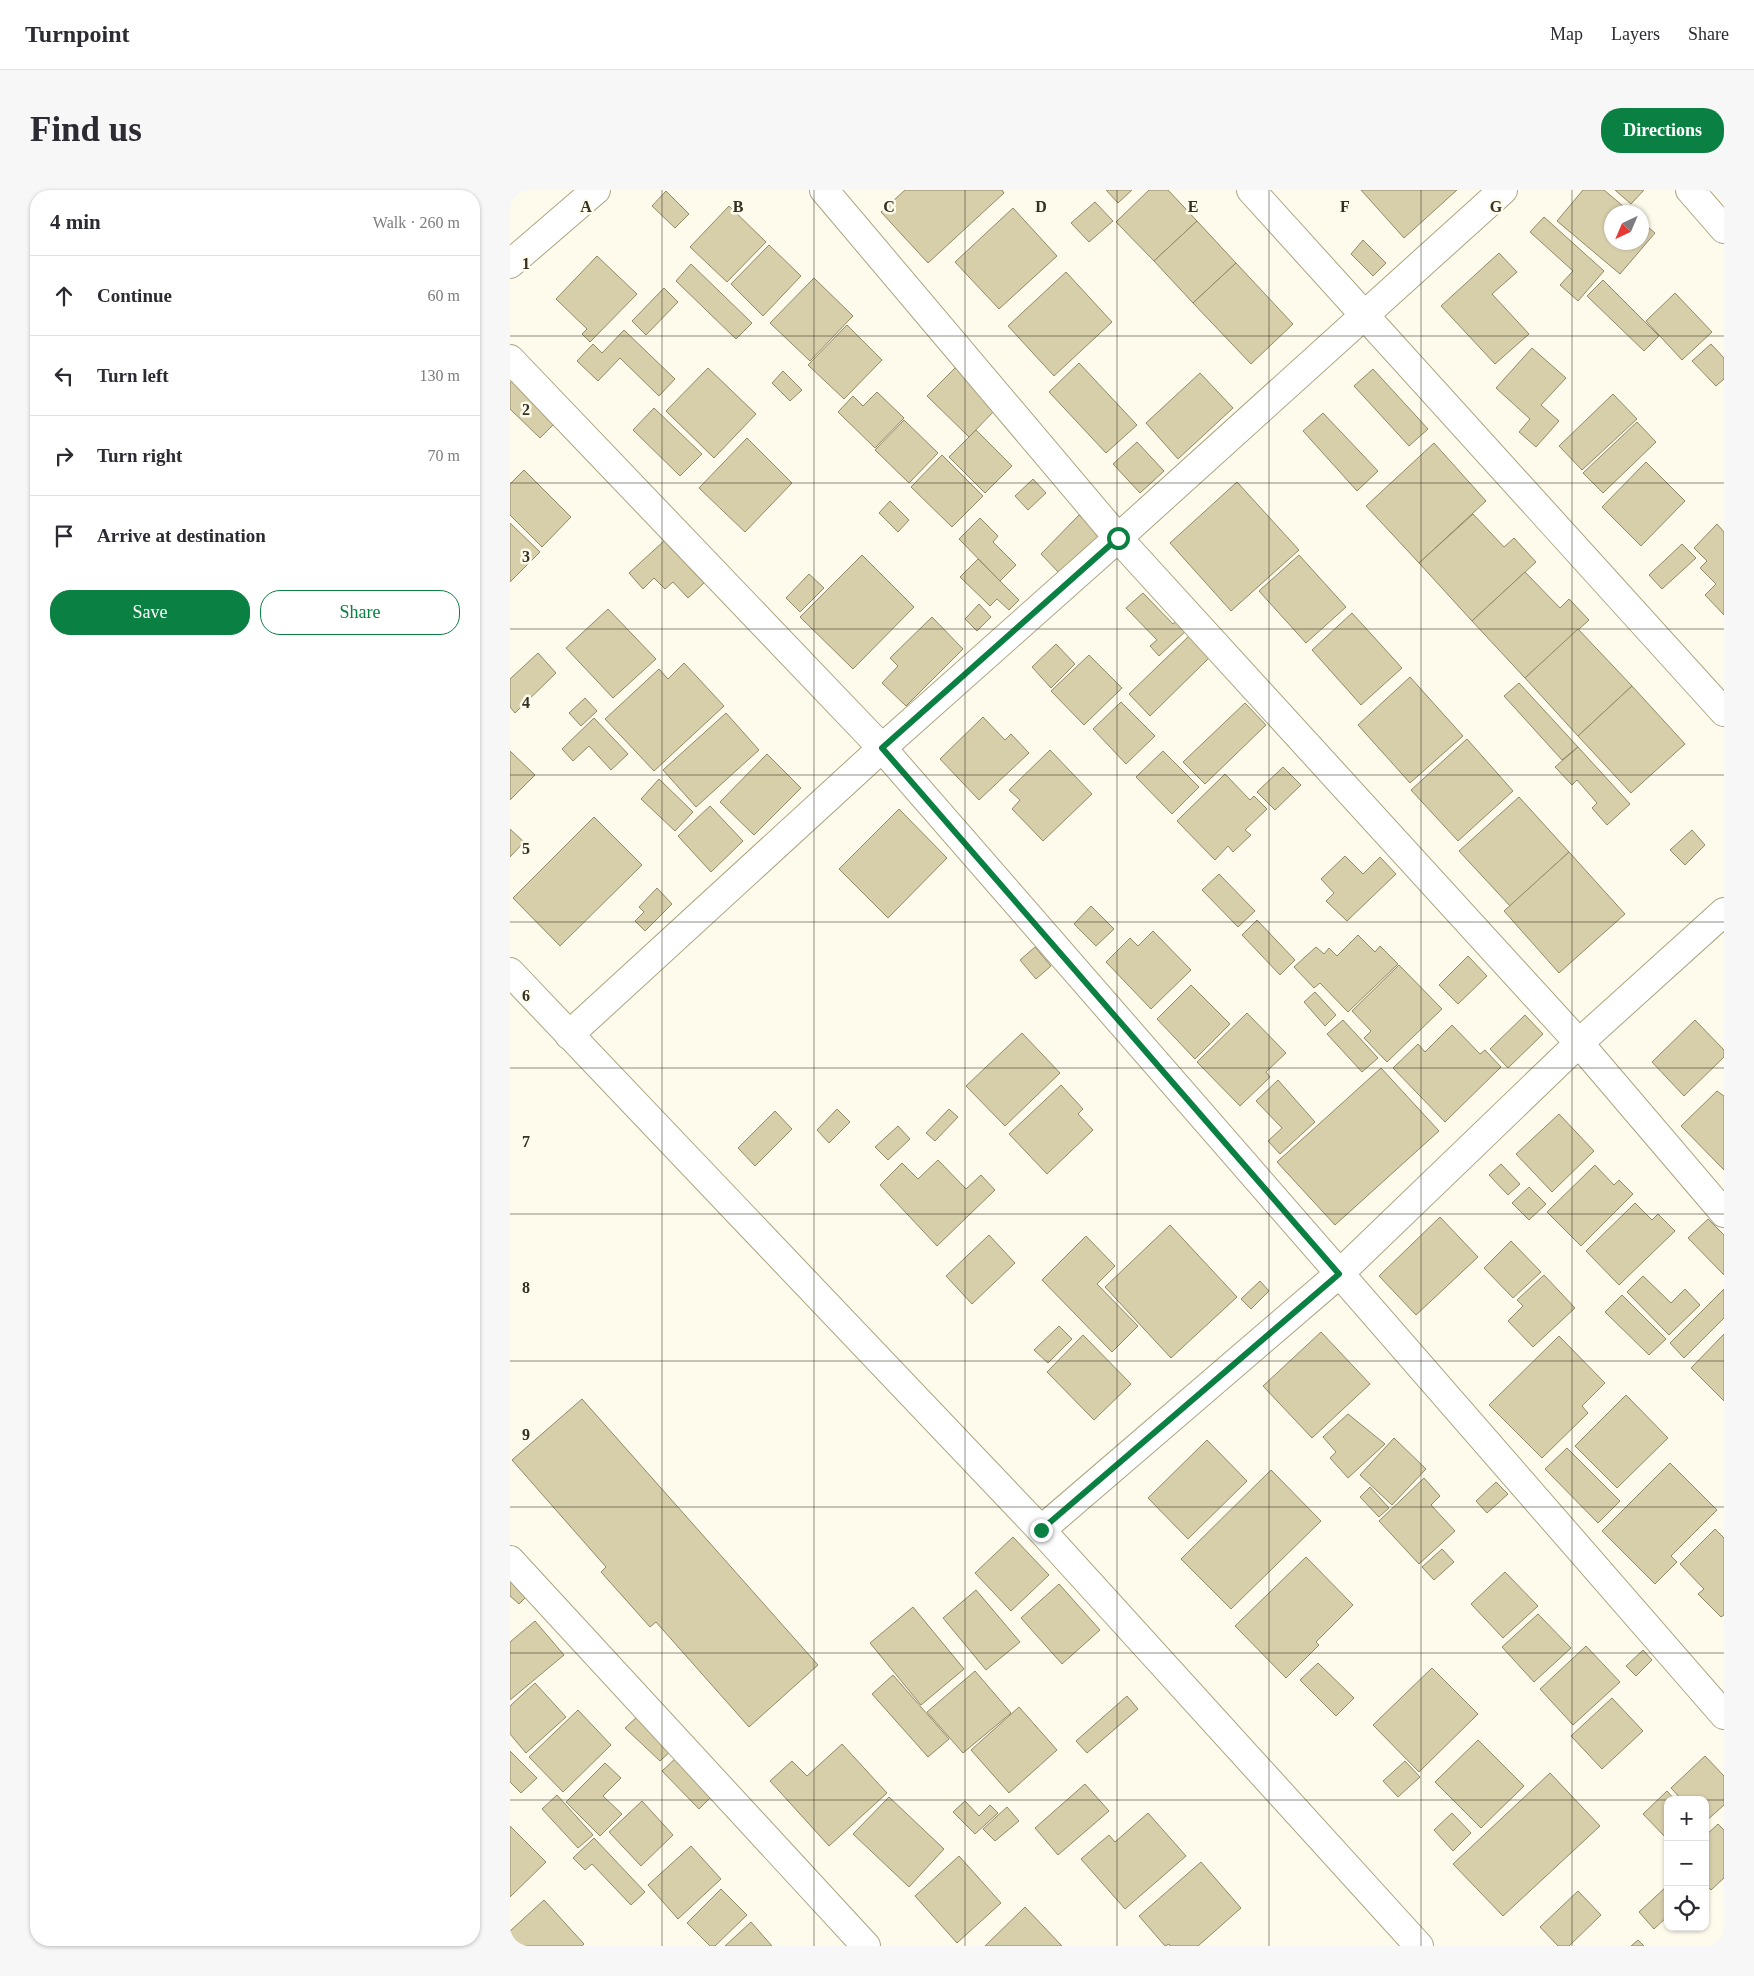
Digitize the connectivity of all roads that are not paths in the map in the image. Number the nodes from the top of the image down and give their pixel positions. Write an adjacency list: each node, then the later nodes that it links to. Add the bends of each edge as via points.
1 (596, 190): 7 (street)
2 (824, 190): 10 (street)
3 (1251, 190): 8 (street)
4 (1503, 190): 8 (street)
5 (1690, 190): 6 (street)
6 (1724, 229)
7 (510, 264)
8 (1364, 315): 10 (street); 11 (street)
9 (510, 359): 12 (street)
10 (1118, 538): 12 (street); 16 (street)
11 (1724, 712)
12 (882, 748): 15 (street); 18 (street)
13 (1724, 912): 16 (street)
14 (510, 972): 15 (street)
15 (569, 1035): 19 (street)
16 (1579, 1043): 17 (street); 18 (street)
17 (1724, 1213)
18 (1339, 1274): 19 (street); 21 (street)
19 (1041, 1530): 23 (street)
20 (510, 1560): 22 (street)
21 (1724, 1716)
22 (866, 1946)
23 (1419, 1946)

